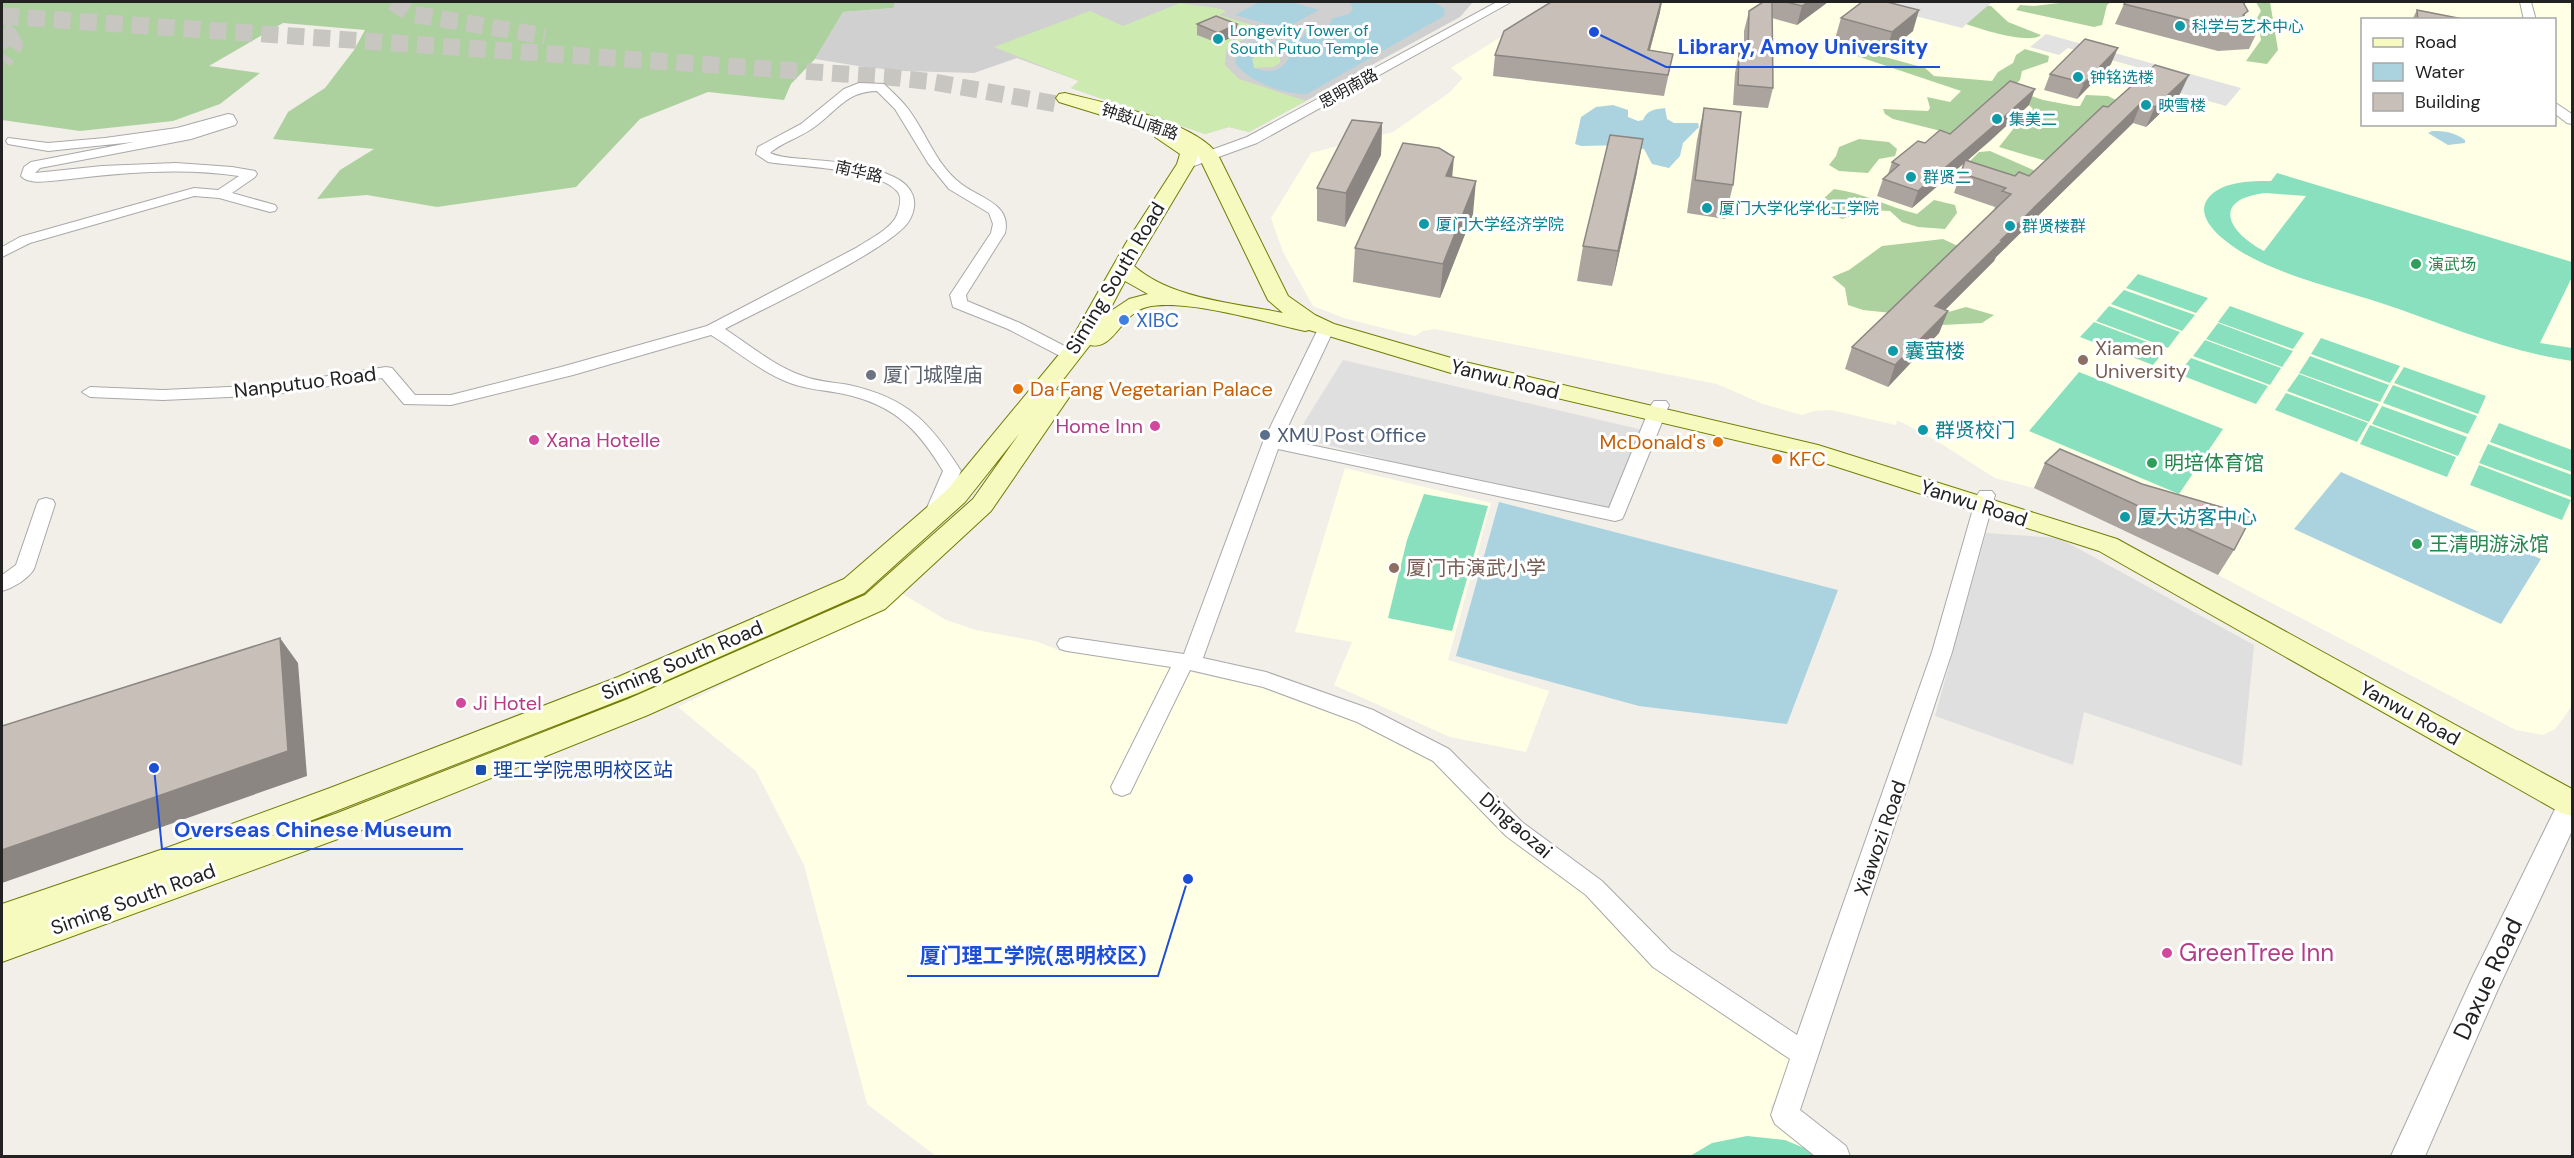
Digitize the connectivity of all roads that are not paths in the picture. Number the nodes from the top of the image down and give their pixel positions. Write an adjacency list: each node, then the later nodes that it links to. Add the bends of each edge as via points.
1 (1505, 2): 7 (street, 思明南路, via 1252,140)
2 (2526, 2): 3 (street)
3 (2530, 18)
4 (2556, 108): 5 (street)
5 (2572, 120)
6 (13, 141): 11 (street, via 48,147 105,142 178,132 228,118 230,122 191,135 36,165 28,176 203,168 250,174)
7 (1209, 155): 8 (street, 思明南路); 8 (main road, 钟鼓山南路, via 1199,143 1131,116 1061,101 1171,140 1190,154); 9 (main road)
8 (1186, 164): 10 (main road, Siming South Road)
9 (1224, 188): 10 (main road, via 1199,183); 15 (main road)
10 (1170, 189): 14 (main road, Siming South Road)
11 (220, 194): 12 (street); 13 (street, via 194,192 114,213 25,240)
12 (270, 208)
13 (2, 253)
14 (1123, 268): 16 (main road, Yanwu Road, via 1148,287); 19 (main road, Siming South Road)
15 (1269, 283): 16 (main road, via 1264,290 1246,298); 18 (main road, via 1279,300)
16 (1192, 301): 18 (main road, Yanwu Road); 33 (main road, Siming South Road, via 1143,301 1117,313 982,505 875,602 638,707 346,823)
17 (713, 329): 19 (street, 南华路, via 861,251 902,220 908,200 905,190 895,181 823,163 778,160 763,154 768,146 822,117 848,92 872,86 885,90 900,107 954,186 994,211 1000,224 958,295 959,304); 20 (street, Nanputuo Road, via 451,400 410,400 386,372 270,390 164,395); 25 (street, via 769,367 796,380 850,391 901,408 930,435 952,471)
18 (1326, 329): 21 (main road, Yanwu Road, via 1459,368); 22 (street)
19 (1070, 355): 25 (main road, Siming South Road, via 956,496)
20 (90, 392)
21 (1658, 410): 22 (street, via 1615,515); 23 (main road, Yanwu Road)
22 (1272, 442): 28 (street)
23 (1985, 501): 30 (main road, Yanwu Road, via 2115,536); 31 (main road, Yanwu Road, via 2109,545); 34 (street, Xiawozi Road, via 1968,572 1898,789)
24 (46, 504): 26 (street, via 24,569)
25 (932, 518): 32 (main road, Siming South Road, via 854,586 639,680 342,797)
26 (2, 584)
27 (1067, 644): 28 (street, Dingaozai)
28 (1188, 663): 29 (street); 34 (street, Dingaozai, via 1266,680 1365,716 1441,755 1514,829 1594,888 1662,959)
29 (1122, 787)
30 (2572, 788)
31 (2572, 803): 36 (street, Daxue Road)
32 (2, 918)
33 (2, 947)
34 (1804, 1054): 35 (street, Xiawozi Road, via 1785,1115)
35 (1836, 1156)
36 (2408, 1156)

